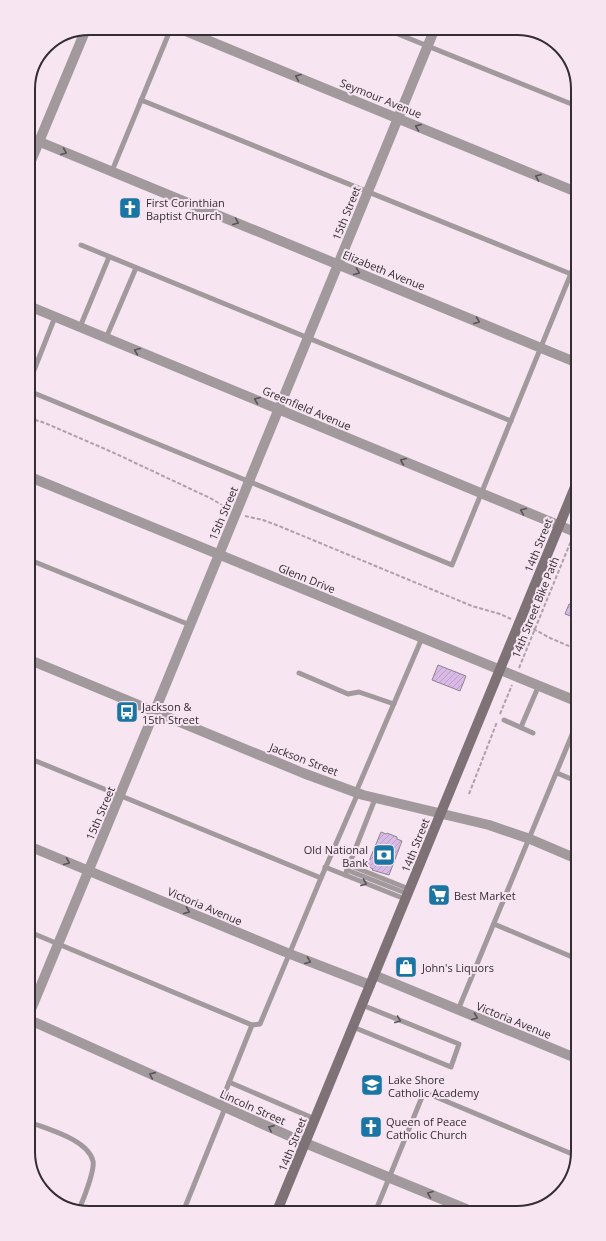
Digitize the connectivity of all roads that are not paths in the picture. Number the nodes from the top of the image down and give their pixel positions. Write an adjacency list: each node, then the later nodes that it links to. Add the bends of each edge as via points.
1 (84, 35): 11 (street)
2 (168, 35): 7 (lane)
3 (195, 35): 9 (street, Seymour Avenue, one-way to 3)
4 (400, 35): 6 (lane)
5 (432, 35): 6 (street, 15th Street)
6 (428, 46): 8 (lane); 9 (street, 15th Street)
7 (141, 100): 13 (lane); 15 (lane)
8 (571, 105)
9 (398, 119): 14 (street, Seymour Avenue, one-way to 9); 15 (street, 15th Street)
10 (35, 139): 11 (street, Elizabeth Avenue)
11 (40, 141): 12 (street); 13 (street, Elizabeth Avenue, one-way to 13)
12 (35, 152)
13 (112, 171): 18 (street, Elizabeth Avenue, one-way to 18)
14 (571, 190)
15 (368, 192): 18 (street, 15th Street); 20 (lane)
16 (81, 245): 17 (lane)
17 (109, 257): 19 (lane); 23 (lane)
18 (338, 264): 25 (street, 15th Street); 26 (street, Elizabeth Avenue, one-way to 26)
19 (136, 268): 24 (lane); 25 (lane)
20 (571, 274): 26 (lane)
21 (35, 309): 22 (street, Greenfield Avenue)
22 (55, 317): 23 (street, Greenfield Avenue); 28 (lane)
23 (80, 327): 24 (street, Greenfield Avenue)
24 (106, 338): 30 (street, Greenfield Avenue, one-way to 24)
25 (308, 338): 30 (street, 15th Street); 31 (lane)
26 (541, 348): 27 (street, Elizabeth Avenue); 31 (lane)
27 (571, 360)
28 (35, 368)
29 (35, 393): 33 (lane)
30 (279, 409): 33 (street, 15th Street); 34 (street, Greenfield Avenue, one-way to 30)
31 (511, 421): 34 (lane)
32 (35, 479): 38 (street, Glenn Drive)
33 (249, 482): 34 (lane, via 452,565); 38 (street, 15th Street)
34 (482, 493): 36 (street, Greenfield Avenue, one-way to 34)
35 (571, 497): 36 (street, 14th Street)
36 (559, 526): 37 (street, Greenfield Avenue); 43 (street, 14th Street)
37 (571, 530)
38 (219, 555): 40 (street, 15th Street); 41 (street, Glenn Drive)
39 (35, 562): 40 (lane)
40 (190, 625): 48 (street, 15th Street)
41 (422, 638): 43 (street, Glenn Drive); 47 (lane)
42 (35, 662): 48 (street, Jackson Street)
43 (500, 669): 45 (street, Glenn Drive); 59 (street, 14th Street)
44 (299, 673): 47 (lane, via 348,694 359,692)
45 (539, 685): 46 (street, Glenn Drive); 50 (lane)
46 (571, 698)
47 (394, 704): 56 (lane)
48 (155, 711): 56 (street, Jackson Street, via 303,773); 57 (street, 15th Street)
49 (504, 720): 50 (lane)
50 (521, 728): 51 (lane)
51 (533, 733)
52 (571, 738): 54 (lane)
53 (35, 761): 57 (lane)
54 (557, 773): 55 (lane); 60 (lane)
55 (571, 779)
56 (357, 792): 58 (street, Jackson Street); 63 (lane)
57 (120, 796): 64 (street, 15th Street); 66 (lane)
58 (375, 798): 59 (street, Jackson Street); 65 (lane)
59 (441, 813): 60 (street, Jackson Street, via 488,824); 67 (street, 14th Street)
60 (530, 839): 62 (street, Jackson Street); 68 (lane)
61 (35, 849): 64 (street, Victoria Avenue, one-way to 64)
62 (571, 856)
63 (325, 867): 65 (lane); 66 (lane)
64 (88, 870): 70 (street, 15th Street); 71 (street, Victoria Avenue, one-way to 71)
65 (347, 870): 67 (lane); 67 (lane, one-way to 67)
66 (320, 878): 71 (lane)
67 (408, 894): 73 (street, 14th Street)
68 (494, 924): 72 (lane); 77 (lane)
69 (35, 934): 70 (lane)
70 (58, 944): 75 (street, 15th Street); 79 (lane)
71 (290, 954): 74 (street, Victoria Avenue, one-way to 74); 79 (lane, via 260,1024)
72 (571, 956)
73 (374, 975): 74 (street, 14th Street); 77 (street, Victoria Avenue)
74 (370, 985): 76 (street, 14th Street)
75 (35, 1000)
76 (362, 1005): 80 (street, 14th Street); 80 (lane, one-way to 80, via 459,1044 450,1066)
77 (458, 1010): 81 (street, Victoria Avenue, one-way to 81)
78 (35, 1022): 83 (street, Lincoln Street, one-way to 78)
79 (252, 1025): 82 (lane)
80 (353, 1027): 84 (street, 14th Street)
81 (571, 1056)
82 (229, 1082): 83 (lane); 84 (lane)
83 (222, 1106): 86 (street, Lincoln Street, one-way to 83); 90 (lane)
84 (315, 1119): 86 (street, 14th Street)
85 (35, 1124): 89 (lane, via 72,1139 89,1152 93,1161 92,1173)
86 (305, 1143): 88 (street, Lincoln Street); 91 (street, 14th Street)
87 (571, 1153): 88 (lane, via 424,1092)
88 (389, 1178): 92 (lane); 93 (street, Lincoln Street, one-way to 88)
89 (80, 1205)
90 (185, 1206)
91 (279, 1206)
92 (378, 1206)
93 (459, 1206)

